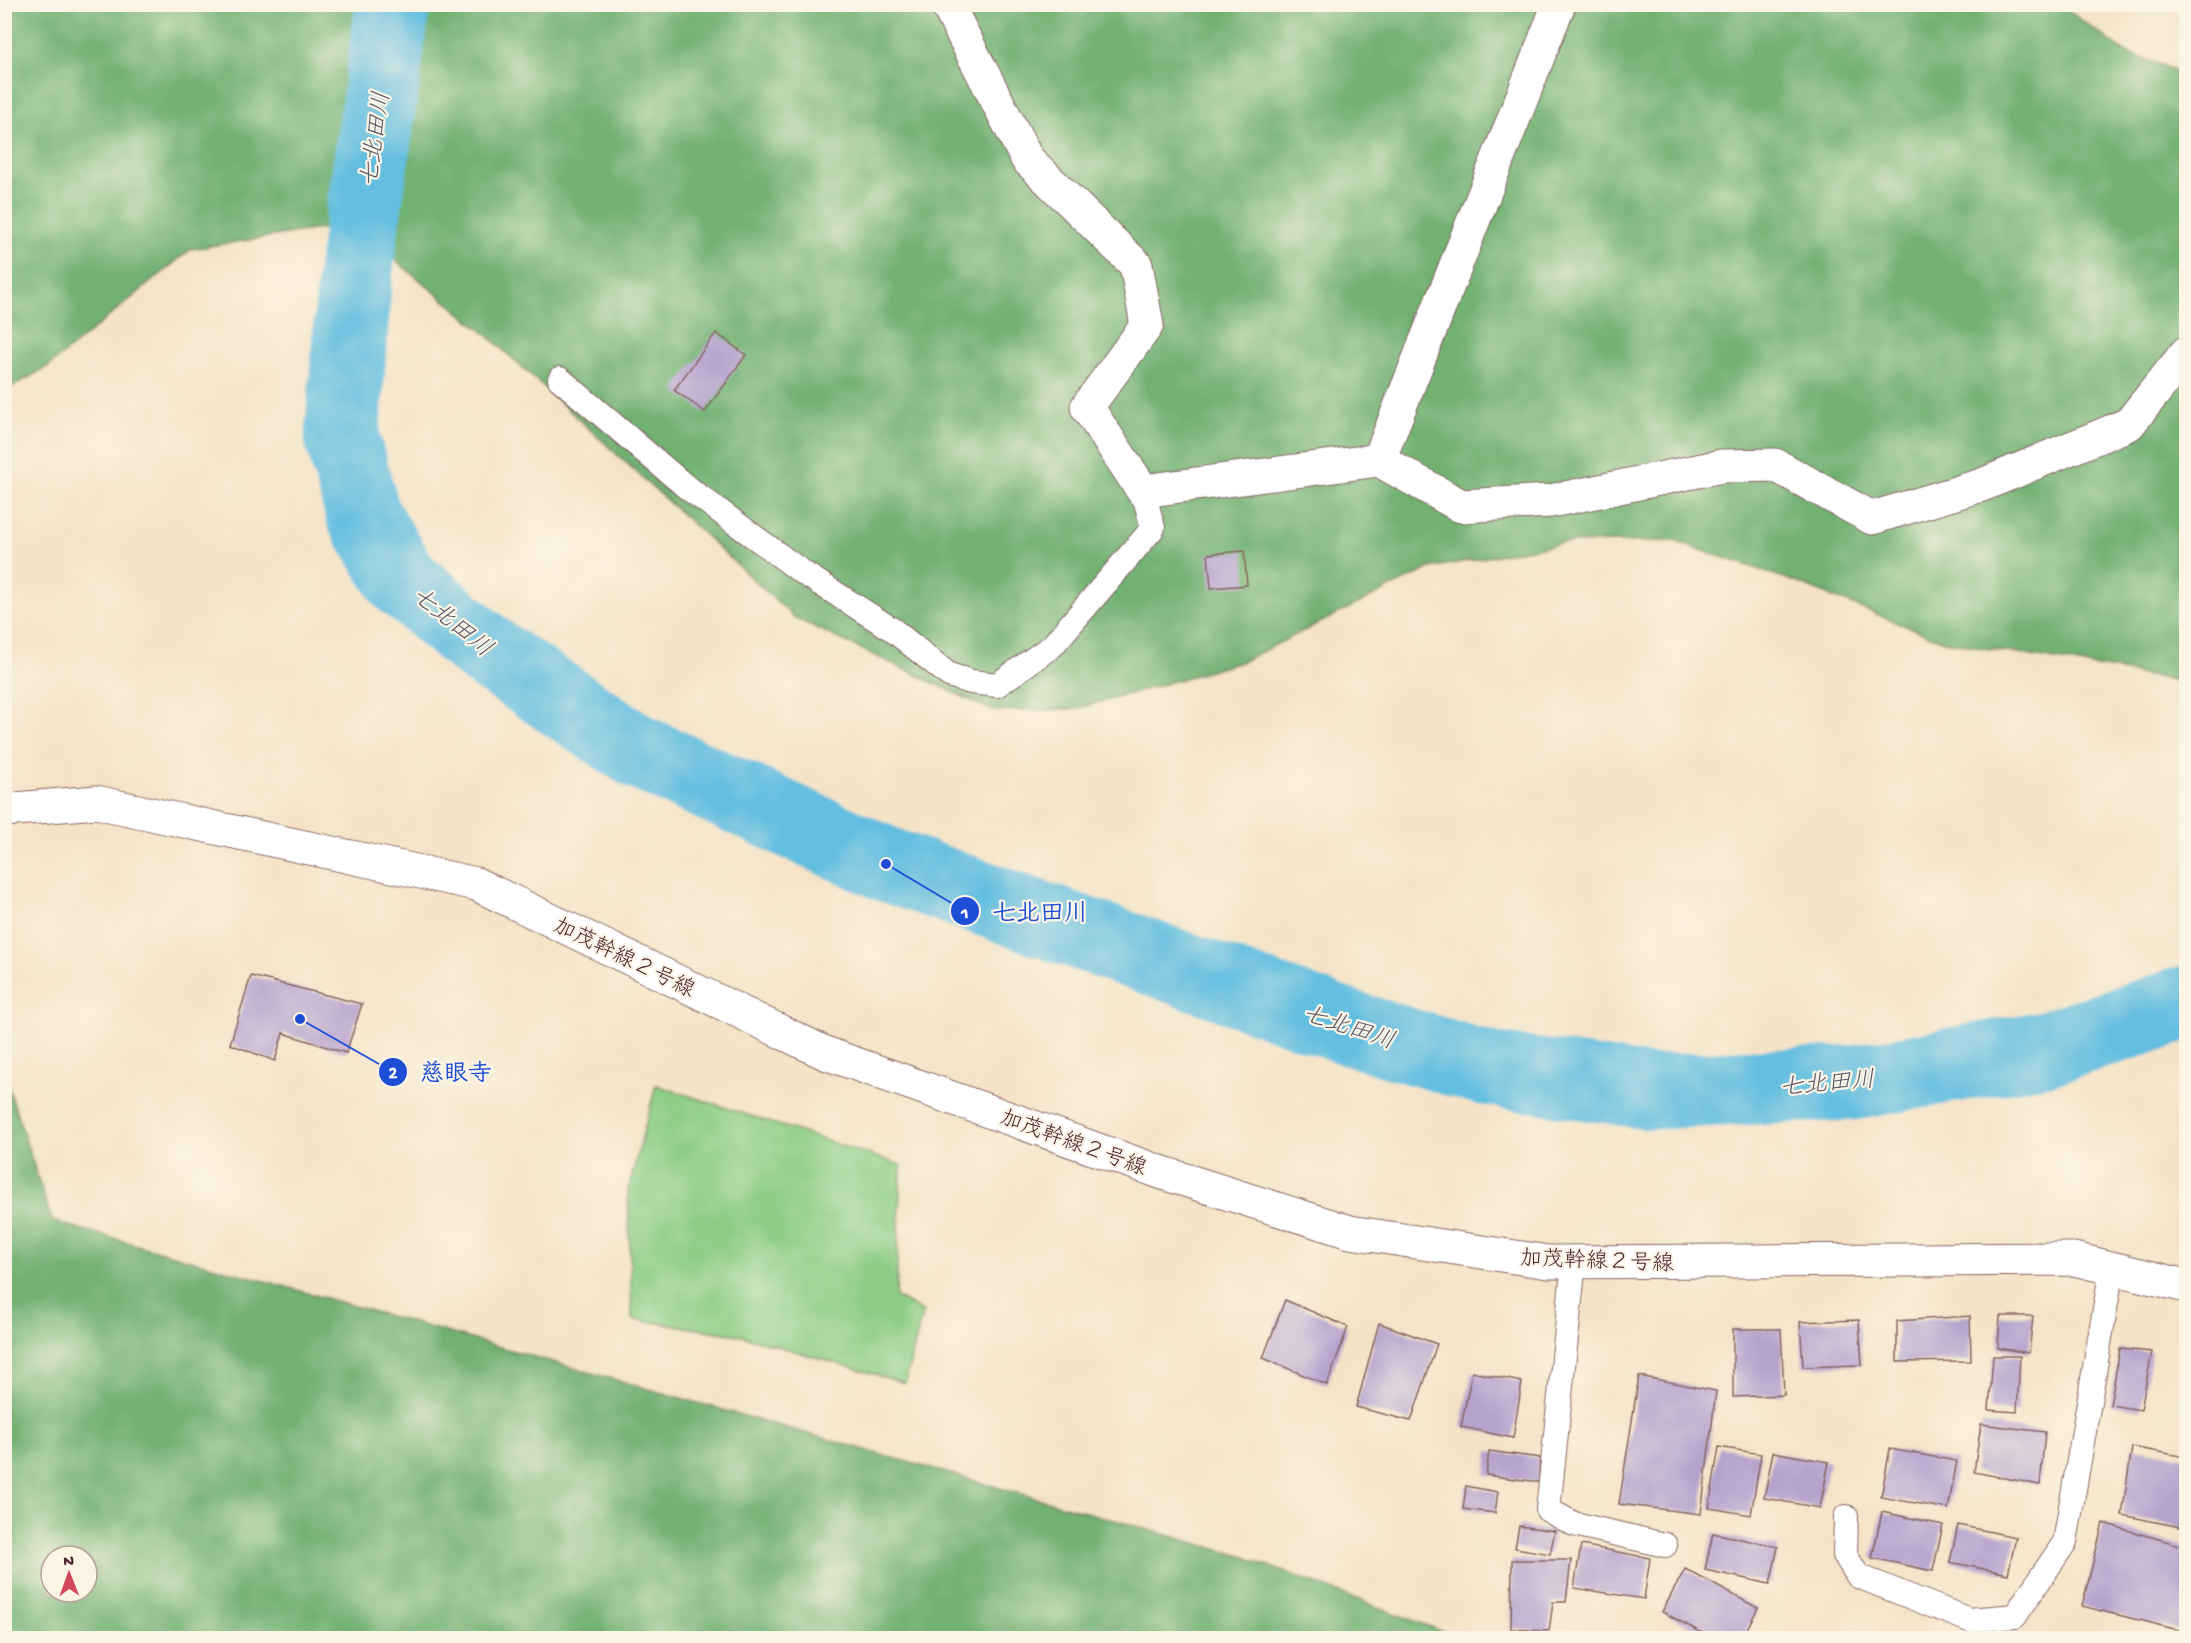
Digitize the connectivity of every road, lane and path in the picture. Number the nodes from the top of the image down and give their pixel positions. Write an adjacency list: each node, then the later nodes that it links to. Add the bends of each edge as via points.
1 (948, 4): 6 (street, via 1027,159 1136,265 1147,325 1087,408)
2 (1559, 4): 5 (street)
3 (2187, 353): 5 (street, via 2129,424 1982,485 1872,519 1775,465 1722,466 1551,501 1461,506)
4 (560, 380): 6 (lane, via 684,485 802,572 894,630 949,675 971,682 997,685 1052,646 1153,528)
5 (1378, 460): 6 (street)
6 (1143, 490)
7 (4, 810): 8 (street, 加茂幹線２号線, via 96,802 476,884 825,1053 1160,1172 1350,1232 1548,1262)
8 (1574, 1262): 9 (street, 加茂幹線２号線, via 2074,1259); 12 (lane, via 1548,1510 1574,1524)
9 (2112, 1268): 10 (street, 加茂幹線２号線); 11 (lane, via 2065,1542 2015,1616 1969,1620 1858,1576 1845,1555)
10 (2187, 1286)
11 (1846, 1517)
12 (1665, 1545)

